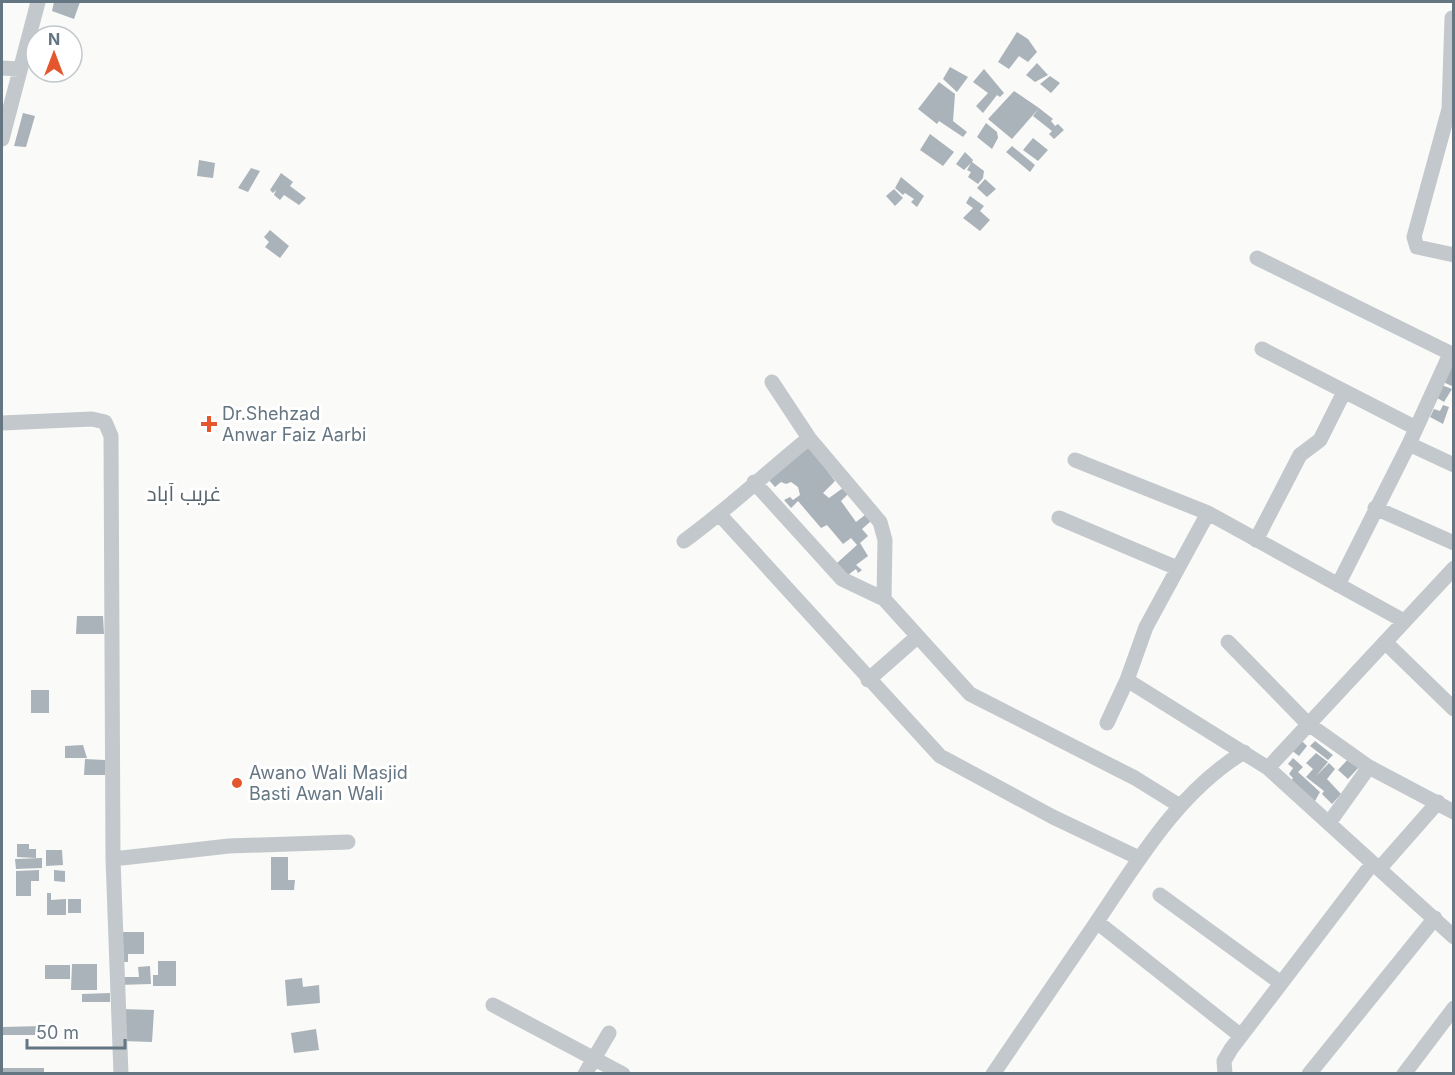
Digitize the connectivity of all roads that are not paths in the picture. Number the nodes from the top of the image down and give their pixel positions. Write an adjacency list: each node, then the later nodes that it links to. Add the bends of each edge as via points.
1 (38, 2): 4 (street)
2 (1452, 18): 6 (street, via 1449,109 1414,237 1417,247)
3 (2, 68): 4 (street)
4 (20, 69): 5 (street)
5 (2, 139)
6 (1454, 255)
7 (1257, 258): 9 (street)
8 (1262, 349): 11 (street)
9 (1452, 354): 13 (street)
10 (772, 382): 14 (street)
11 (1344, 392): 13 (street); 23 (street, via 1320,440 1300,454)
12 (2, 423): 48 (street, via 92,419 105,422 111,436)
13 (1416, 428): 15 (street)
14 (809, 438): 18 (street); 29 (street, via 880,522 885,540)
15 (1409, 444): 17 (street); 19 (street)
16 (1075, 460): 20 (street)
17 (1454, 465)
18 (754, 482): 21 (street); 29 (street, via 842,579)
19 (1375, 508): 25 (street); 28 (street)
20 (1208, 513): 23 (street); 26 (street)
21 (720, 514): 24 (street); 34 (street)
22 (1059, 518): 26 (street)
23 (1256, 540): 28 (street)
24 (684, 541)
25 (1454, 543)
26 (1177, 568): 35 (street, via 1146,627)
27 (1454, 568): 30 (street)
28 (1338, 585): 30 (street)
29 (884, 599): 31 (street)
30 (1404, 621): 33 (street)
31 (917, 637): 34 (street); 43 (street, via 970,694 1135,778)
32 (1228, 642): 38 (street)
33 (1385, 642): 36 (street); 38 (street)
34 (868, 680): 47 (street, via 940,756)
35 (1127, 680): 37 (street); 39 (street)
36 (1454, 710)
37 (1107, 723)
38 (1307, 723): 40 (street); 41 (street)
39 (1244, 752): 41 (street); 43 (street, via 1226,763)
40 (1369, 767): 42 (street); 45 (street)
41 (1268, 768): 45 (street)
42 (1438, 802): 44 (street); 49 (street)
43 (1180, 806): 47 (street)
44 (1454, 812)
45 (1329, 823): 49 (street)
46 (348, 842): 48 (street, via 229,846)
47 (1139, 858): 52 (street)
48 (113, 859): 60 (street)
49 (1376, 866): 51 (street); 54 (street)
50 (1160, 895): 54 (street)
51 (1435, 918): 53 (street); 65 (street)
52 (1097, 922): 58 (street); 63 (street)
53 (1454, 937)
54 (1281, 983): 58 (street)
55 (493, 1005): 59 (street)
56 (1454, 1008): 66 (street)
57 (609, 1033): 59 (street)
58 (1241, 1036): 64 (street, via 1224,1060)
59 (593, 1058): 61 (street); 62 (street)
60 (121, 1074)
61 (585, 1074)
62 (623, 1074)
63 (993, 1074)
64 (1225, 1074)
65 (1309, 1074)
66 (1404, 1074)

